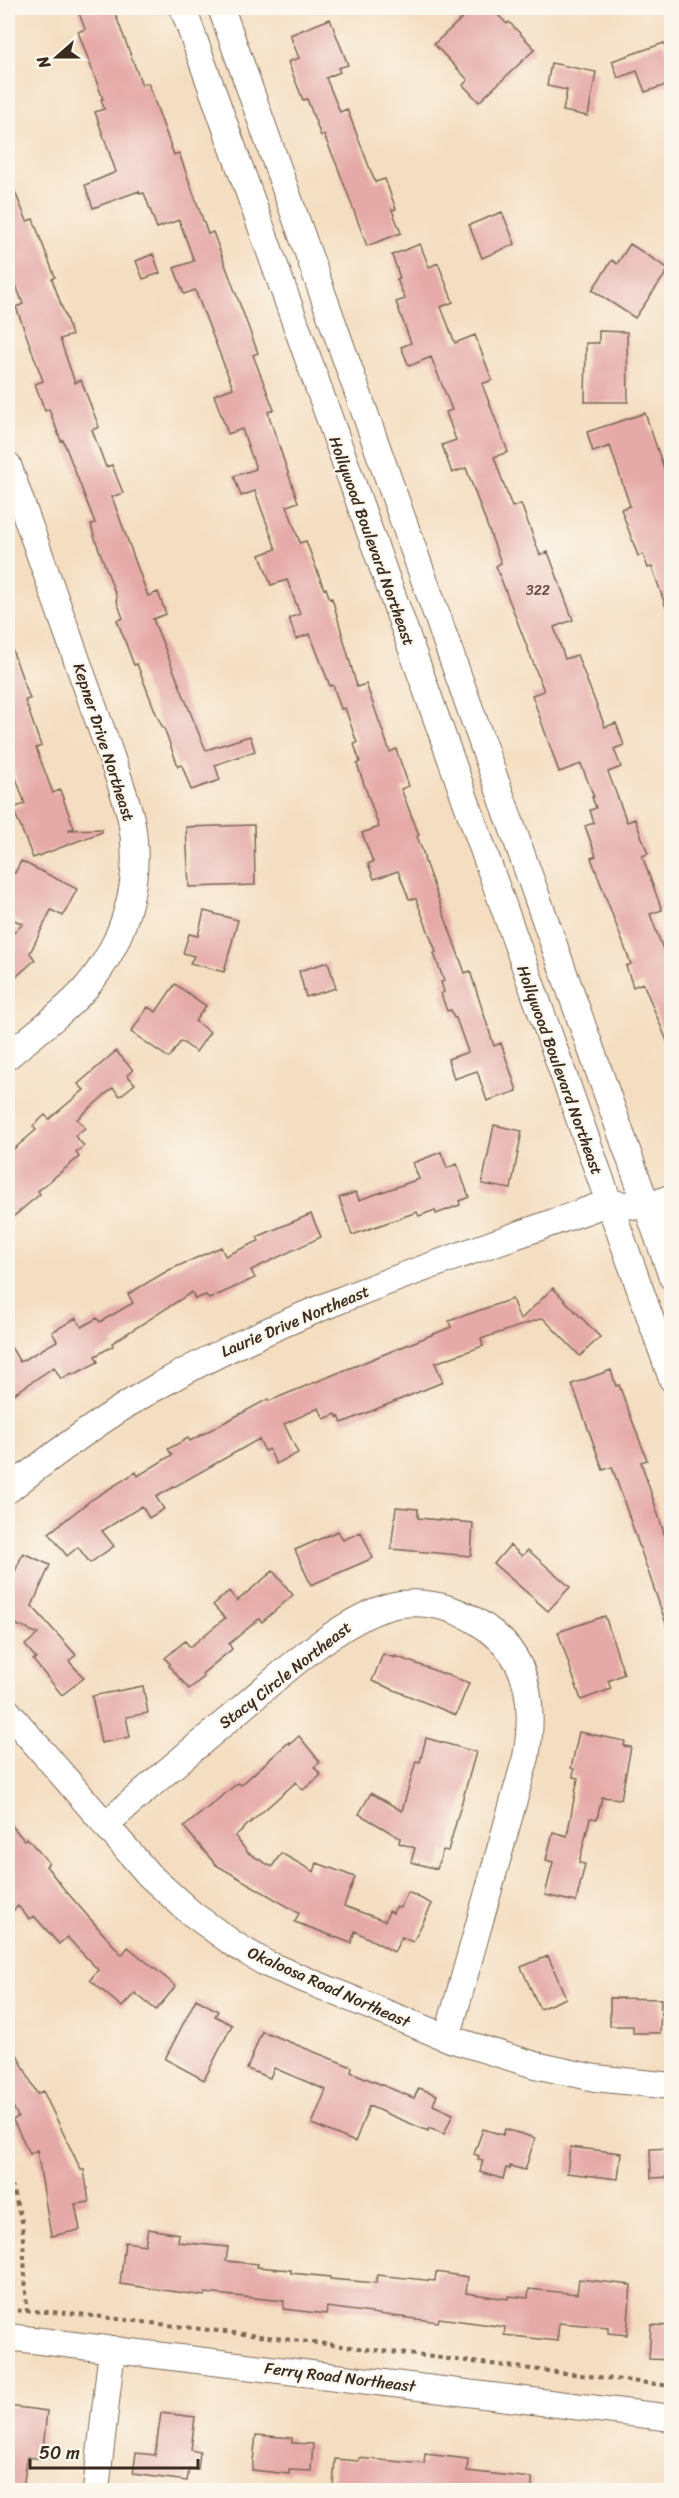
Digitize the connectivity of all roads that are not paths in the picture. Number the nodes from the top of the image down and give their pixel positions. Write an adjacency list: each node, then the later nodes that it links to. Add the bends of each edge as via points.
1 (222, 8): 3 (street)
2 (190, 10): 4 (street, Hollywood Boulevard Northeast)
3 (329, 311): 4 (street); 6 (street)
4 (295, 323): 7 (street, Hollywood Boulevard Northeast)
5 (8, 465): 8 (street, Kepner Drive Northeast, via 119,779 131,818 135,859 133,890 109,957 84,990)
6 (484, 748): 7 (street); 11 (street)
7 (450, 759): 10 (street, Hollywood Boulevard Northeast)
8 (8, 1056)
9 (672, 1197): 11 (street)
10 (608, 1203): 11 (street); 13 (street, Hollywood Boulevard Northeast); 14 (street, Laurie Drive Northeast, via 303,1314 225,1350 110,1416)
11 (647, 1207): 12 (street)
12 (672, 1276)
13 (672, 1379)
14 (8, 1490)
15 (8, 1712): 16 (street, Okaloosa Road Northeast)
16 (105, 1825): 17 (street, Okaloosa Road Northeast, via 148,1875 190,1913 235,1945 287,1972); 17 (street, Stacy Circle Northeast, via 268,1685 363,1615 400,1604 423,1604 448,1608 476,1620 504,1643 524,1676 531,1706 531,1732)
17 (447, 2038): 18 (street, Okaloosa Road Northeast, via 535,2065 595,2078)
18 (672, 2086)
19 (8, 2337): 20 (street, Ferry Road Northeast)
20 (112, 2349): 21 (street, Ferry Road Northeast); 22 (street)
21 (672, 2418)
22 (96, 2490)

